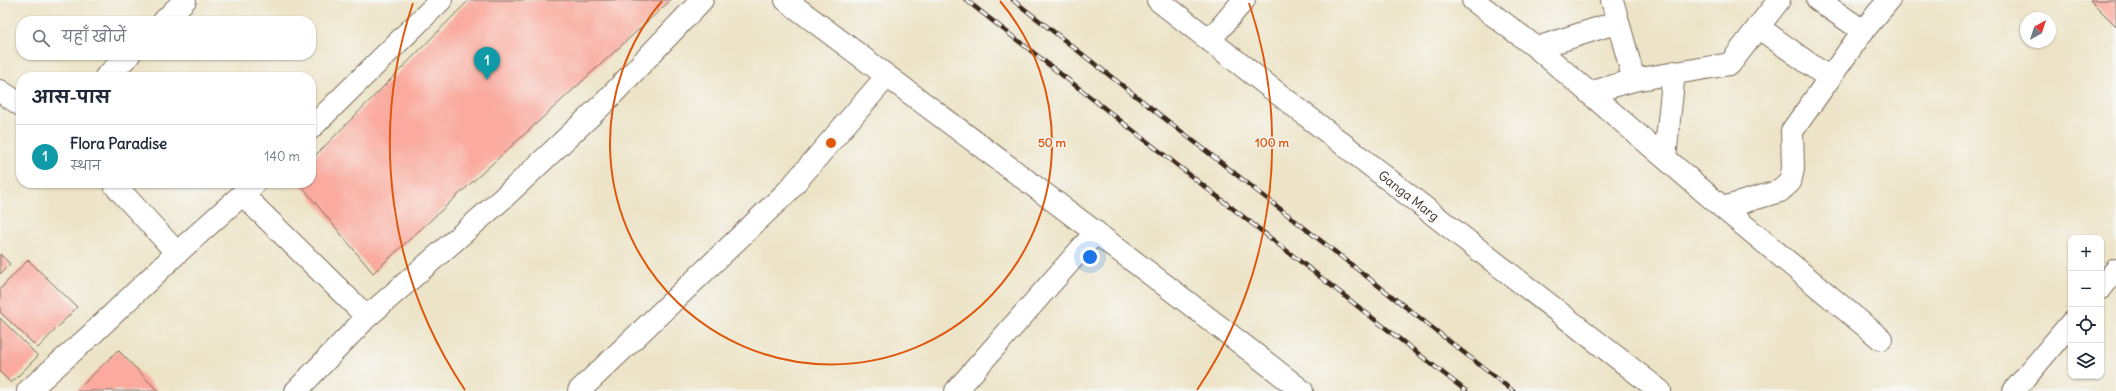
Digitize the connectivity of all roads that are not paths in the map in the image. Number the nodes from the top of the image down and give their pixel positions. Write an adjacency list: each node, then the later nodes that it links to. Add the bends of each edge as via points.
1 (185, 0): 12 (street)
2 (442, 0): 27 (street)
3 (702, 0): 36 (street, via 605,102 536,168)
4 (786, 0): 21 (street)
5 (1158, 0): 16 (street, Ganga Marg)
6 (1244, 0): 16 (street)
7 (1473, 0): 17 (street)
8 (1612, 0): 13 (street)
9 (1780, 0): 14 (street)
10 (1818, 0): 15 (street)
11 (1889, 0): 15 (street)
12 (169, 16)
13 (1618, 22): 17 (street); 23 (street)
14 (1758, 27): 20 (street, via 1730,64); 22 (street)
15 (1862, 31): 22 (street)
16 (1210, 40): 44 (street, Ganga Marg)
17 (1537, 48): 25 (street)
18 (124, 60): 19 (street)
19 (111, 72)
20 (1674, 72): 23 (street); 28 (street)
21 (887, 76): 32 (street); 41 (street, via 787,192)
22 (1829, 78): 31 (street, via 1792,131 1793,169 1790,182 1780,191)
23 (1634, 80): 25 (street)
24 (0, 91): 26 (street)
25 (1589, 93): 28 (street)
26 (16, 102)
27 (316, 123)
28 (1665, 158): 31 (street)
29 (118, 188): 33 (street)
30 (249, 189): 33 (street); 36 (street)
31 (1723, 208): 38 (street)
32 (1096, 232): 42 (street); 43 (street)
33 (177, 253): 39 (street)
34 (2116, 270): 35 (street)
35 (2104, 284)
36 (367, 317): 40 (street)
37 (2068, 327): 45 (street)
38 (1881, 339)
39 (28, 391)
40 (296, 391)
41 (578, 391)
42 (956, 391)
43 (1302, 391)
44 (1660, 391)
45 (2014, 391)

